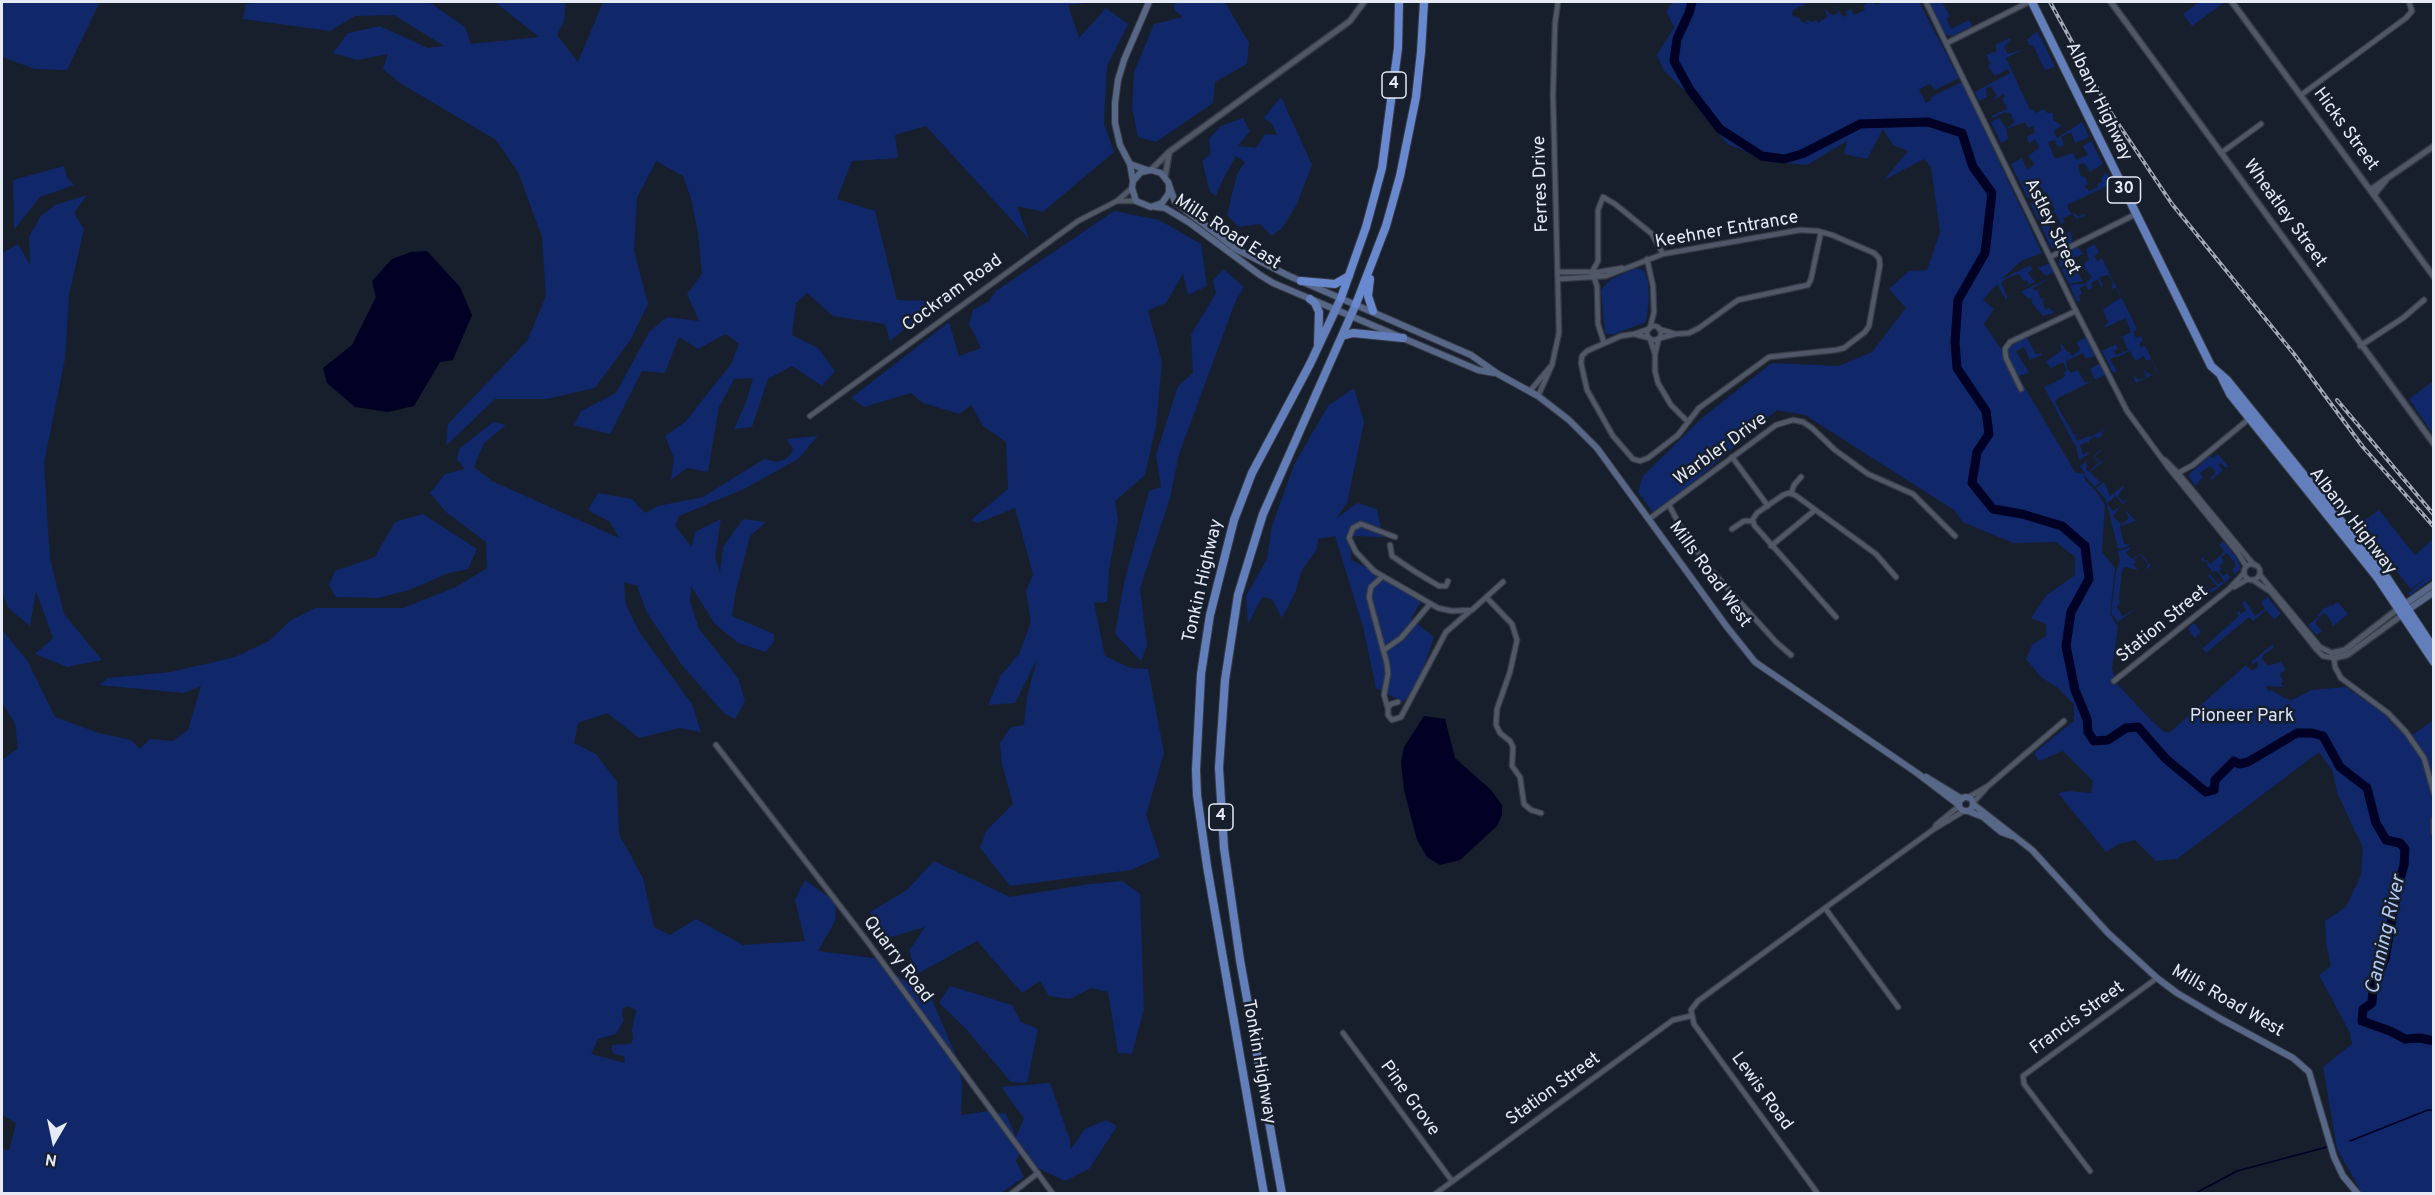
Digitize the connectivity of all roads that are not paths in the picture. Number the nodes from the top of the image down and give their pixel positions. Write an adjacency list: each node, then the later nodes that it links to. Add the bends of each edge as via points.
1 (1149, 2): 17 (main road, via 1124,60 1115,103 1120,145)
2 (1364, 2): 15 (street, via 1350,21)
3 (1399, 2): 35 (highway, Tonkin Highway / 4, via 1398,48 1382,168)
4 (1424, 2): 31 (highway, Tonkin Highway / 4, via 1409,135)
5 (1558, 2): 33 (street, Ferres Drive, via 1553,96)
6 (1926, 2): 11 (street, Astley Street)
7 (2030, 2): 11 (street); 26 (highway, Albany Highway / 30)
8 (2111, 2): 16 (street, Wheatley Street)
9 (2232, 2): 12 (street, Hicks Street)
10 (2409, 2): 12 (street, via 2412,11 2406,18)
11 (1947, 43): 29 (street, Astley Street)
12 (2301, 95): 22 (street, Hicks Street)
13 (2261, 124): 16 (street)
14 (2433, 146): 22 (street)
15 (1169, 152): 18 (street); 19 (street)
16 (2221, 153): 58 (street, Wheatley Street)
17 (1130, 164): 18 (main road); 20 (main road)
18 (1149, 170): 19 (main road); 20 (main road, via 1136,176)
19 (1165, 177): 21 (main road)
20 (1132, 185): 23 (street, Cockram Road); 24 (main road)
21 (1169, 187): 25 (main road, via 1162,203); 39 (main road, Mills Road East, via 1175,202 1236,249)
22 (2372, 192): 36 (street, Hicks Street)
23 (1117, 201): 24 (street, Cockram Road); 66 (street, Cockram Road, via 1078,221)
24 (1136, 201): 25 (main road)
25 (1151, 207): 41 (main road, Mills Road East, via 1165,208 1260,275)
26 (2136, 214): 29 (street); 67 (highway, Albany Highway / 30, via 2206,356 2224,386)
27 (1821, 232): 28 (street, Keehner Entrance, via 1795,230); 52 (street, via 1808,285 1738,300 1696,330); 68 (street, Keehner Entrance, via 1879,258 1867,330 1844,348 1769,357 1699,408)
28 (1663, 254): 30 (street, Keehner Entrance); 34 (street, via 1653,234 1603,197 1598,210 1598,261)
29 (2050, 257): 46 (street, Astley Street)
30 (1647, 259): 32 (street, Keehner Entrance); 47 (street)
31 (1374, 261): 43 (highway, Tonkin Highway / 4); 45 (highway, via 1368,296)
32 (1622, 268): 34 (street, Keehner Entrance); 37 (street, Keehner Entrance, via 1612,275)
33 (1559, 272): 34 (street, Keehner Entrance); 38 (street, Ferres Drive)
34 (1592, 272): 37 (street)
35 (1349, 276): 39 (highway, via 1335,284); 40 (highway, Tonkin Highway / 4)
36 (2433, 277)
37 (1595, 278): 38 (street, Keehner Entrance); 57 (street, via 1598,324)
38 (1559, 279): 61 (street, Ferres Drive, via 1559,333)
39 (1301, 281): 40 (main road, Mills Road East)
40 (1341, 298): 43 (main road, Mills Road East); 44 (highway, Tonkin Highway / 4)
41 (1310, 299): 44 (main road, Mills Road East); 59 (highway, via 1319,312)
42 (2424, 300): 58 (street)
43 (1356, 304): 45 (main road, Mills Road West); 48 (highway, Tonkin Highway / 4)
44 (1336, 310): 48 (main road, Mills Road East); 59 (highway, Tonkin Highway / 4)
45 (1373, 311): 62 (main road, Mills Road West, via 1471,355)
46 (2076, 311): 63 (street, via 2010,342 2005,349); 72 (street, Astley Street, via 2127,411)
47 (1654, 312): 49 (street); 50 (street)
48 (1351, 317): 53 (highway, Tonkin Highway / 4); 56 (main road, Mills Road West)
49 (1659, 328): 50 (street, Keehner Entrance); 52 (street, Keehner Entrance); 55 (street)
50 (1649, 329): 51 (street, Keehner Entrance); 54 (street)
51 (1634, 334): 54 (street); 57 (street, Keehner Entrance)
52 (1676, 334): 55 (street)
53 (1342, 336): 56 (highway, via 1353,333); 132 (highway, Tonkin Highway / 4, via 1281,472 1249,556 1224,680 1219,768 1224,848)
54 (1650, 338): 55 (street); 60 (street)
55 (1659, 338): 60 (street)
56 (1403, 339): 62 (main road, Mills Road West, via 1478,370)
57 (1604, 343): 68 (street, Keehner Entrance, via 1581,358 1587,390 1613,436 1633,459 1648,458)
58 (2360, 346): 69 (street, Wheatley Street)
59 (1317, 349): 131 (highway, Tonkin Highway / 4, via 1252,473 1234,520 1210,615 1198,710 1197,795)
60 (1655, 354): 68 (street, via 1658,383 1671,405)
61 (1552, 365): 64 (street, Ferres Drive); 65 (street, Ferres Drive)
62 (1498, 374): 64 (main road, Mills Road West)
63 (2021, 389)
64 (1530, 391): 65 (main road, Mills Road West)
65 (1538, 396): 79 (main road, Mills Road West, via 1597,448)
66 (810, 416)
67 (2252, 416): 71 (street); 101 (highway, Albany Highway / 30)
68 (1688, 422)
69 (2433, 444)
70 (1732, 458): 76 (street, Warbler Drive); 77 (street); 82 (street, Warbler Drive, via 1784,421 1803,422 1868,474 1913,495)
71 (2193, 465): 72 (street); 74 (street)
72 (2177, 474): 74 (street, Astley Street)
73 (1801, 477): 75 (street)
74 (2182, 480): 86 (street, Astley Street); 87 (street, Astley Street)
75 (1791, 494): 77 (street); 78 (street)
76 (1669, 505): 79 (street, Warbler Drive); 105 (street, via 1711,570)
77 (1768, 506): 80 (street)
78 (1815, 510): 85 (street); 91 (street, via 1876,554)
79 (1649, 519): 116 (main road, Mills Road West, via 1755,662)
80 (1753, 521): 81 (street, via 1744,521); 85 (street)
81 (1732, 529)
82 (1954, 536)
83 (1395, 537): 90 (street, via 1366,524 1355,526 1350,533 1349,540 1356,552)
84 (1390, 545): 93 (street, via 1392,556 1414,571 1439,586 1446,586)
85 (1771, 546): 102 (street)
86 (2254, 565): 87 (street); 89 (street)
87 (2246, 566): 88 (street)
88 (2244, 573): 92 (street); 96 (street, Station Street)
89 (2259, 574): 92 (street); 106 (street, via 2320,648)
90 (1382, 577): 99 (street); 104 (street, via 1371,587 1369,597)
91 (1896, 577)
92 (2251, 580): 96 (street, Station Street); 106 (street, via 2271,592 2323,656)
93 (1448, 581)
94 (1503, 582): 98 (street)
95 (2433, 584): 101 (main road)
96 (2229, 589): 108 (street, Station Street)
97 (2433, 592): 101 (main road)
98 (1487, 598): 100 (street); 117 (street, via 1512,624 1517,640 1496,725 1513,747 1512,766 1520,777 1524,804)
99 (1430, 604): 100 (street, via 1452,611); 104 (street)
100 (1472, 610): 110 (street, via 1446,632 1401,717 1390,719)
101 (2403, 610): 103 (highway, Albany Highway / 30); 106 (street, via 2347,655); 107 (highway, Albany Highway / 30)
102 (1836, 617)
103 (2433, 649)
104 (1384, 650): 110 (street, via 1388,674 1384,697)
105 (1791, 655)
106 (2333, 655): 114 (street, via 2342,678 2388,713 2417,746)
107 (2433, 662)
108 (2114, 681)
109 (1398, 702): 110 (street)
110 (1388, 709)
111 (2064, 721): 113 (street)
112 (716, 745): 127 (street, Quarry Road)
113 (1988, 786): 115 (street); 116 (street)
114 (2433, 793)
115 (1973, 803): 116 (main road, Mills Road West); 120 (main road, Mills Road West)
116 (1963, 805): 120 (main road, Mills Road West); 121 (street)
117 (1541, 813)
118 (2433, 820): 119 (street)
119 (2433, 833)
120 (2013, 836): 122 (main road, Mills Road West, via 2038,856 2101,926)
121 (1825, 908): 123 (street); 124 (street, via 1695,1004)
122 (2157, 978): 126 (street, Francis Street, via 2023,1076 2024,1084); 135 (main road, Mills Road West, via 2195,1004 2294,1058 2309,1072 2334,1157)
123 (1898, 1007)
124 (1691, 1016): 128 (street, Station Street, via 1673,1020); 134 (street, Lewis Road)
125 (1343, 1033): 128 (street, Pine Grove)
126 (2090, 1171)
127 (1038, 1173): 129 (street); 130 (street, Quarry Road)
128 (1452, 1181): 133 (street, Station Street)
129 (1011, 1194)
130 (1053, 1194)
131 (1264, 1194)
132 (1282, 1194)
133 (1435, 1194)
134 (1818, 1194)
135 (2358, 1194)

